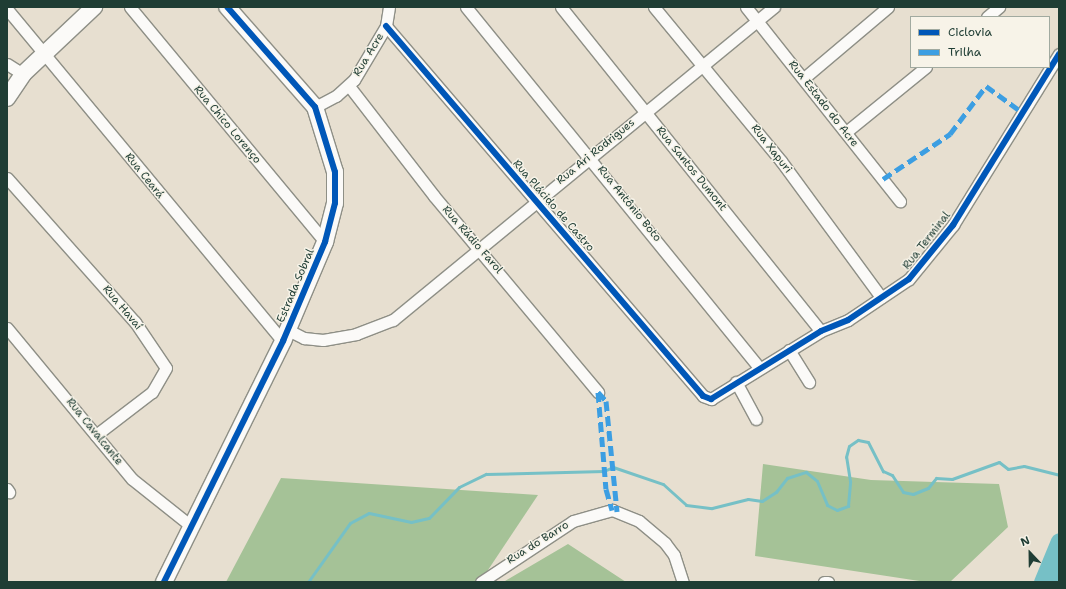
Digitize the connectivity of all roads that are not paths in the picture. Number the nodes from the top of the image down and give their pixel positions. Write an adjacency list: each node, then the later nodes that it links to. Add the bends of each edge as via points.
1 (94, 7): 16 (street)
2 (130, 7): 32 (street, Rua Chico Lorenço)
3 (227, 7): 25 (street, Estrada Sobral)
4 (389, 7): 15 (street, Rua Acre)
5 (466, 7): 28 (street, Rua Antônio Boto)
6 (561, 7): 26 (street, Rua Santos Dumont)
7 (654, 7): 19 (street, Rua Xapuri)
8 (746, 7): 14 (street, Rua Estado do Acre)
9 (774, 7): 14 (street, Rua Ari Rodrigues)
10 (888, 7): 22 (street)
11 (999, 7): 13 (street)
12 (7, 9): 16 (street, Rua Ceará)
13 (988, 16)
14 (757, 21): 19 (street, Rua Ari Rodrigues); 22 (street, Rua Estado do Acre)
15 (386, 26): 23 (street, Rua Acre); 30 (street, Rua Plácido de Castro)
16 (44, 52): 21 (street); 37 (street, Rua Ceará, via 173,212)
17 (1059, 54): 34 (street, Rua Terminal, via 934,250 909,279)
18 (7, 64): 21 (street)
19 (704, 66): 26 (street, Rua Ari Rodrigues); 34 (street, Rua Xapuri, via 781,161)
20 (925, 68): 27 (street)
21 (23, 74): 24 (street)
22 (804, 78): 27 (street, Rua Estado do Acre)
23 (349, 86): 25 (street, Rua Acre); 33 (street, Rua Rádio Farol, via 434,196)
24 (7, 98)
25 (315, 107): 32 (street, Estrada Sobral, via 335,172 335,203)
26 (645, 111): 28 (street, Rua Ari Rodrigues); 36 (street, Rua Santos Dumont)
27 (846, 132): 31 (street, Rua Estado do Acre)
28 (591, 156): 30 (street, Rua Ari Rodrigues); 39 (street, Rua Antônio Boto)
29 (7, 178): 45 (street, Rua Havaí, via 135,322 166,368 152,392)
30 (535, 201): 33 (street, Rua Ari Rodrigues); 43 (street, Rua Plácido de Castro)
31 (900, 201)
32 (325, 242): 37 (street, Estrada Sobral)
33 (481, 248): 37 (street, Rua Ari Rodrigues, via 410,307 374,328 323,340); 42 (street, Rua Rádio Farol)
34 (881, 297): 36 (street, Rua Terminal, via 848,320)
35 (7, 328): 45 (street, Rua Cavalcante)
36 (821, 331): 38 (street, Rua Terminal)
37 (286, 336): 46 (street, Estrada Sobral)
38 (789, 350): 39 (street, Rua Terminal); 41 (street)
39 (759, 367): 40 (street, Rua Terminal)
40 (736, 382): 43 (street, Rua Terminal, via 711,398); 44 (street)
41 (810, 382)
42 (598, 392)
43 (707, 397)
44 (756, 419)
45 (96, 435): 46 (street, Rua Cavalcante, via 132,479)
46 (191, 526): 47 (street, Estrada Sobral)
47 (164, 582)
48 (481, 582): 49 (street, Rua do Barro, via 573,521 612,510 639,521 665,543 674,555)
49 (683, 582)
50 (824, 582): 51 (street)
51 (828, 582)

